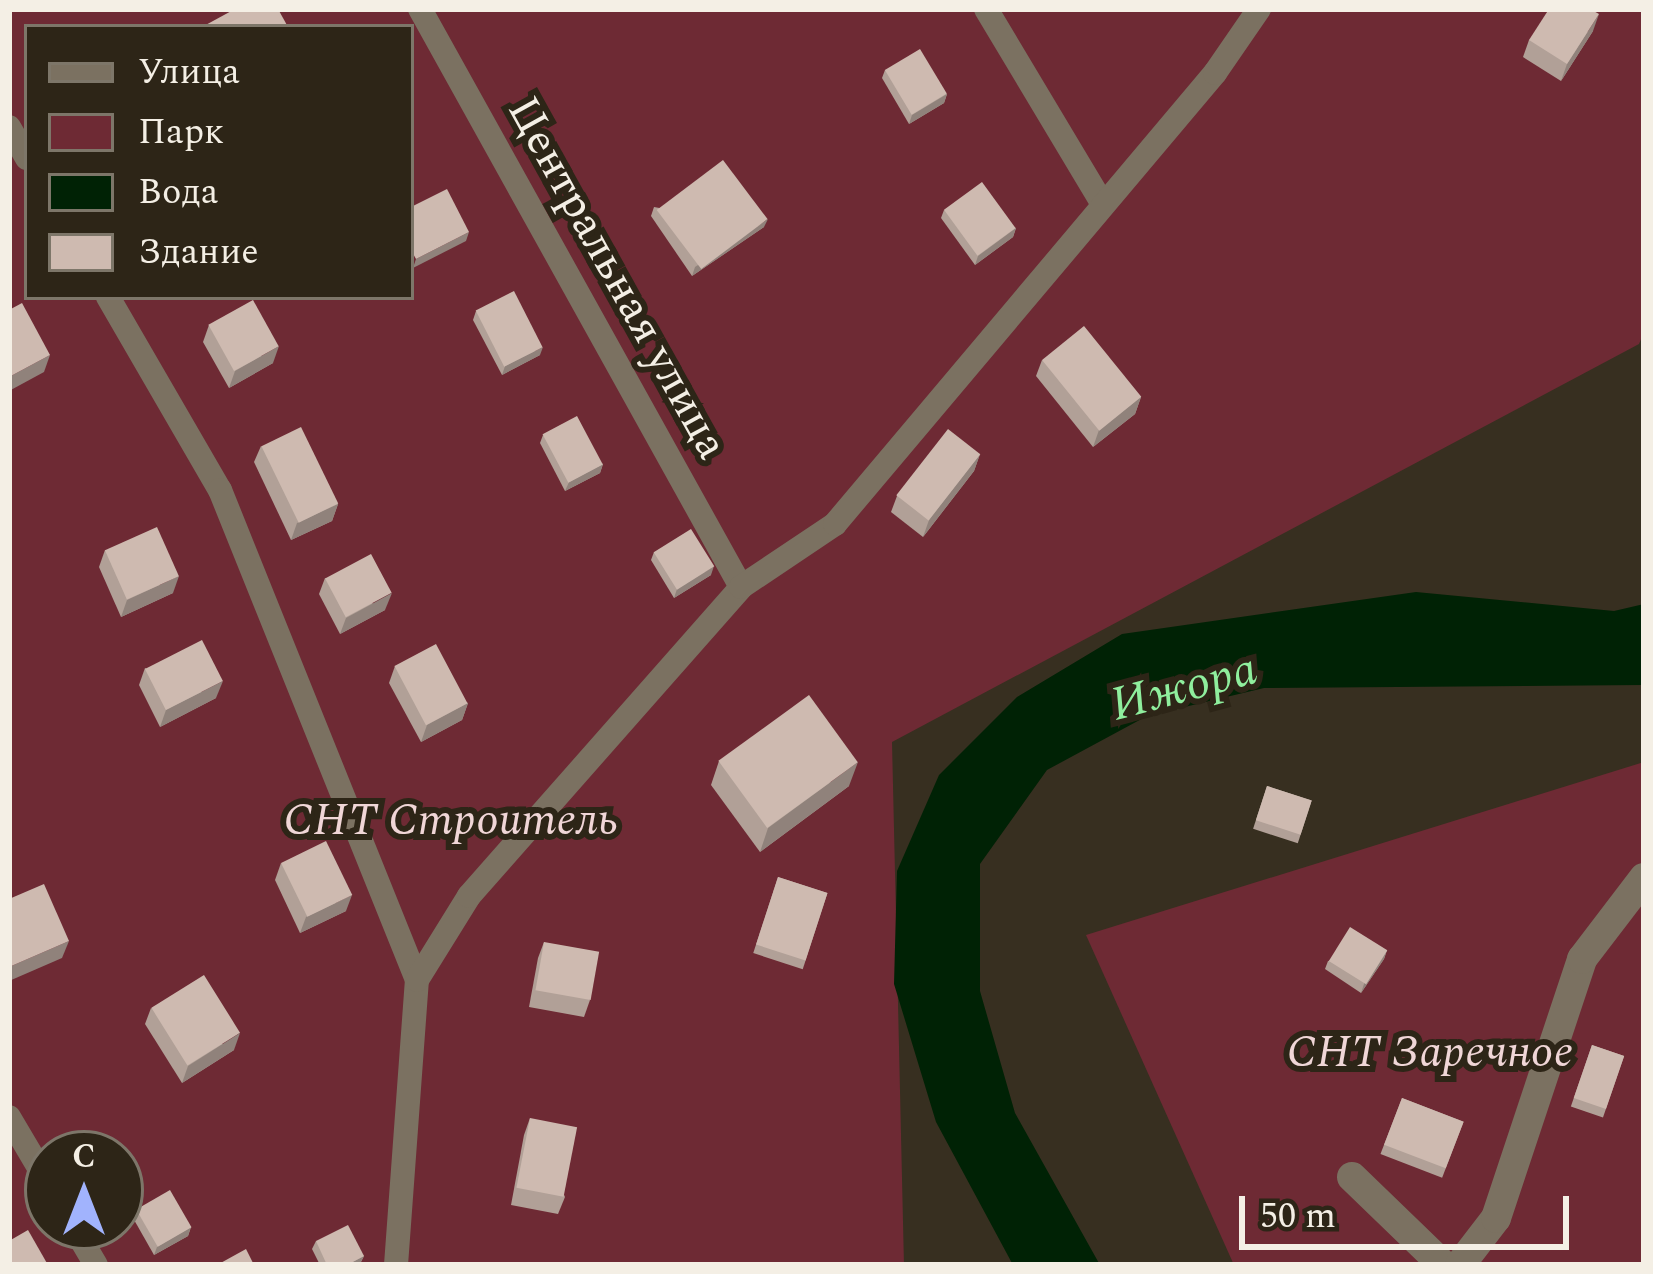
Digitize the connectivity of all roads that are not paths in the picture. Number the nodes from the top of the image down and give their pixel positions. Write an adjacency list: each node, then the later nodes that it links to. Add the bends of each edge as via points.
1 (420, 9): 6 (lane, Центральная улица)
2 (986, 9): 4 (lane)
3 (1259, 9): 4 (lane)
4 (1102, 203): 6 (lane, via 835,524)
5 (110, 300): 8 (lane, via 220,490)
6 (741, 587): 8 (lane, via 469,896)
7 (1644, 878): 12 (street, via 1582,959 1496,1218)
8 (417, 980): 10 (lane)
9 (1352, 1177): 11 (street)
10 (396, 1265)
11 (1443, 1265)
12 (1460, 1265)

